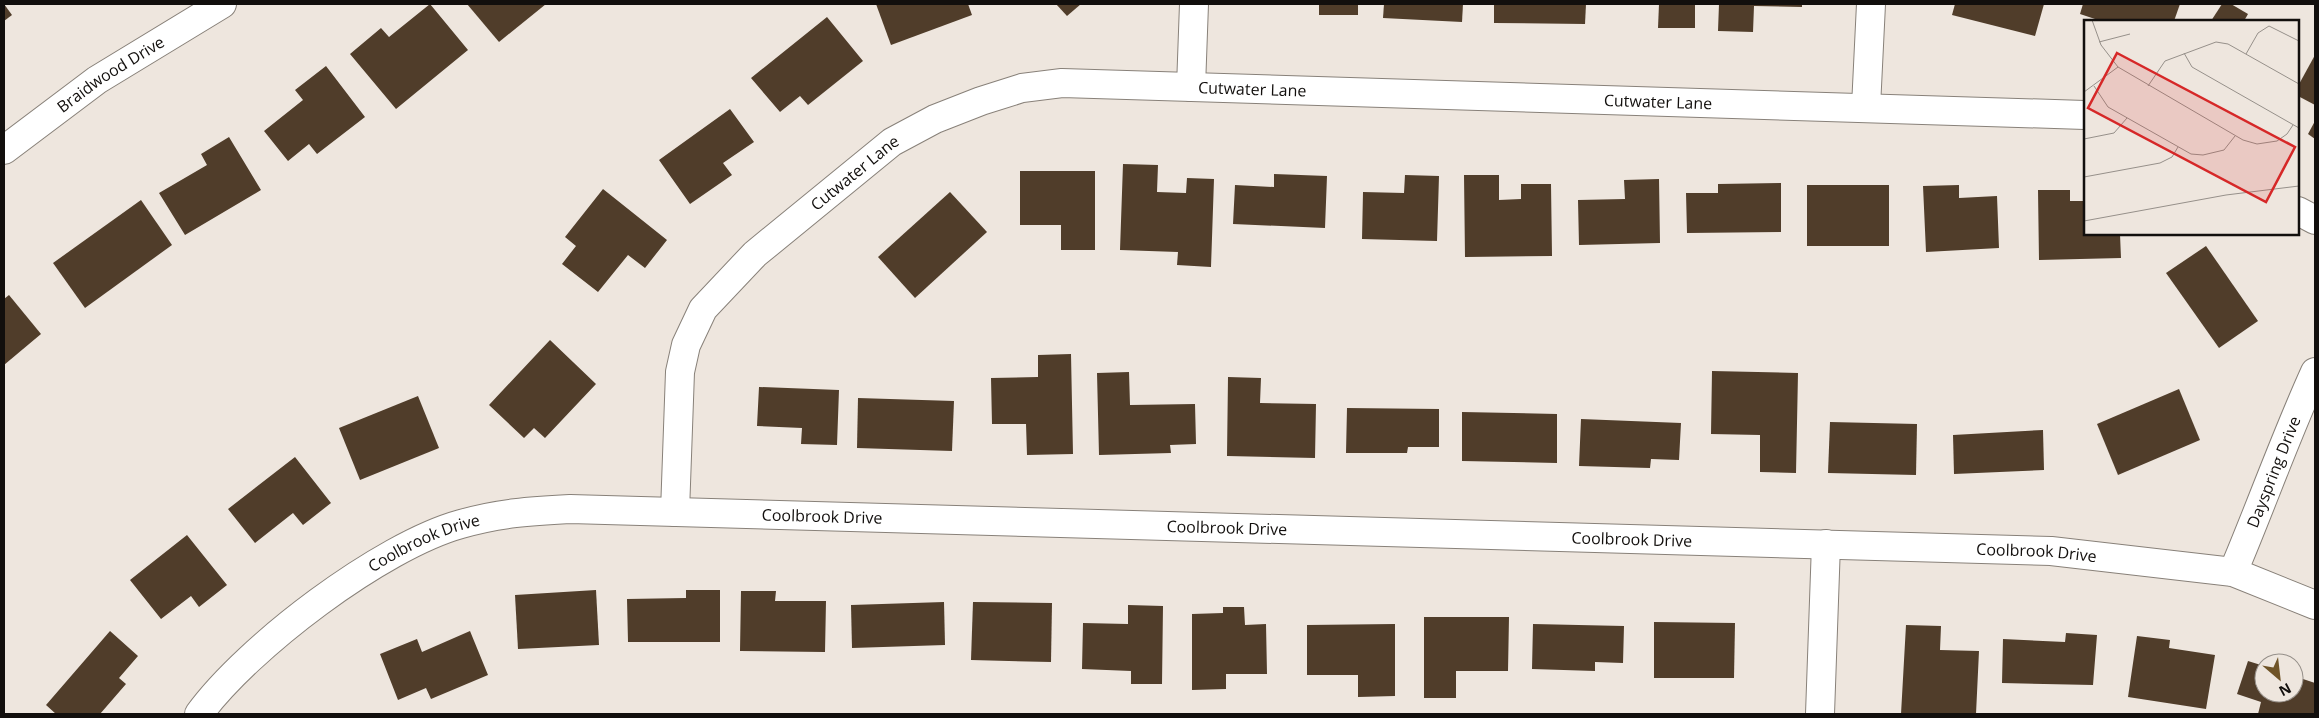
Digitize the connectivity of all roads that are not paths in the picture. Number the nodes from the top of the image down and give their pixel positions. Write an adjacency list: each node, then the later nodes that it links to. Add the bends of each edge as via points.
1 (222, 4): 7 (street, Braidwood Drive, via 97,80)
2 (1194, 4): 4 (street)
3 (1871, 4): 5 (street)
4 (1191, 87): 5 (street, Cutwater Lane); 11 (street, Cutwater Lane, via 1062,83 1022,88 981,101 935,119 892,142 755,254 703,309 686,345 680,372)
5 (1866, 107): 6 (street, Cutwater Lane)
6 (2084, 115)
7 (4, 150)
8 (2299, 212): 9 (street)
9 (2315, 220)
10 (2315, 372): 13 (street, Dayspring Drive)
11 (675, 512): 12 (street, Coolbrook Drive); 15 (street, Coolbrook Drive, via 570,509 513,512 459,524 408,546 362,573 288,626 217,690)
12 (1826, 544): 13 (street, Coolbrook Drive, via 2051,551); 16 (street)
13 (2233, 572): 14 (street, Coolbrook Drive)
14 (2315, 605)
15 (199, 714)
16 (1820, 714)

